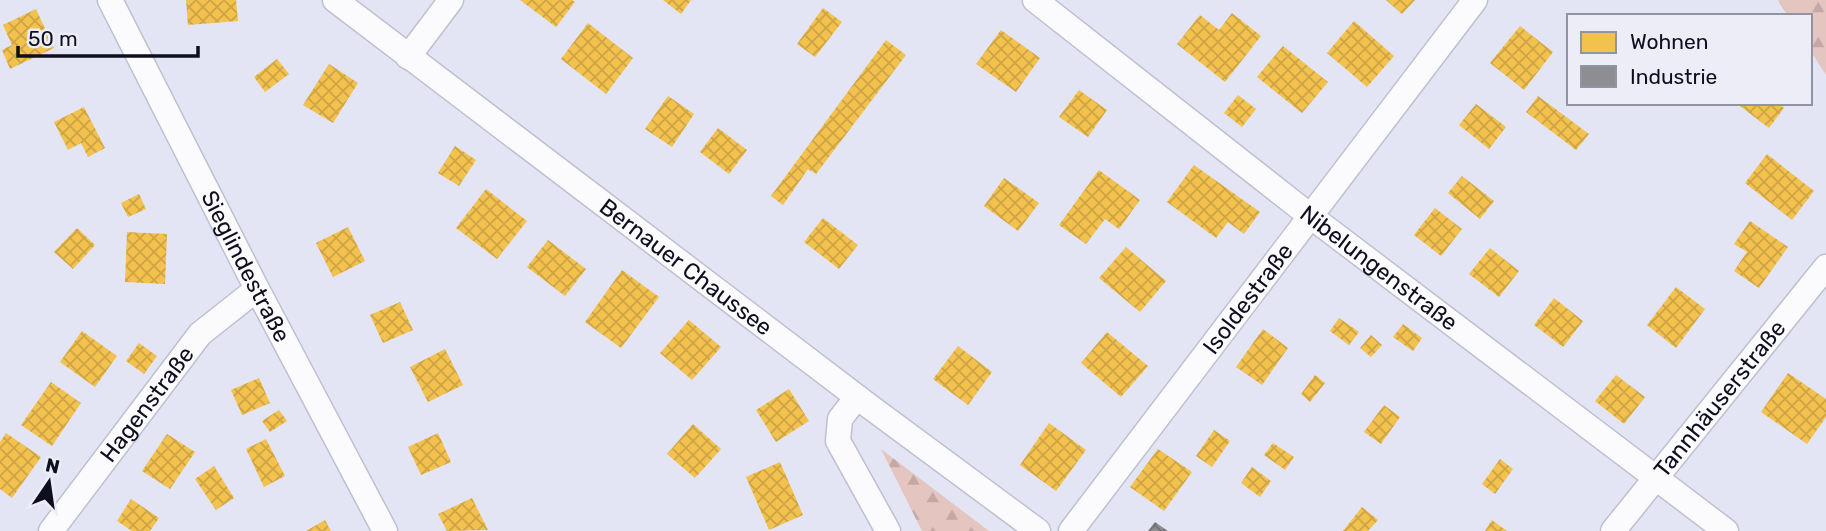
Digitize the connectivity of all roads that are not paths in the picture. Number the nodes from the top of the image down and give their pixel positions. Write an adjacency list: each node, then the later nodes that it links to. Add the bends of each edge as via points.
1 (110, 0): 9 (street, Sieglindestraße)
2 (335, 0): 6 (street, Bernauer Chaussee)
3 (451, 0): 6 (street)
4 (1035, 0): 7 (street, Nibelungenstraße)
5 (1475, 0): 7 (street, Isoldestraße)
6 (408, 57): 10 (street, Bernauer Chaussee)
7 (1309, 215): 11 (street, Nibelungenstraße); 16 (street, Isoldestraße)
8 (1826, 267): 11 (street, Tannhäuserstraße)
9 (257, 289): 12 (street, Hagenstraße, via 200,334); 13 (street, Sieglindestraße)
10 (857, 397): 14 (street, via 840,419 838,441); 15 (street, Bernauer Chaussee)
11 (1654, 478): 17 (street, Tannhäuserstraße); 18 (street, Nibelungenstraße)
12 (51, 531)
13 (385, 531)
14 (888, 531)
15 (1038, 531)
16 (1071, 531)
17 (1613, 531)
18 (1726, 531)

